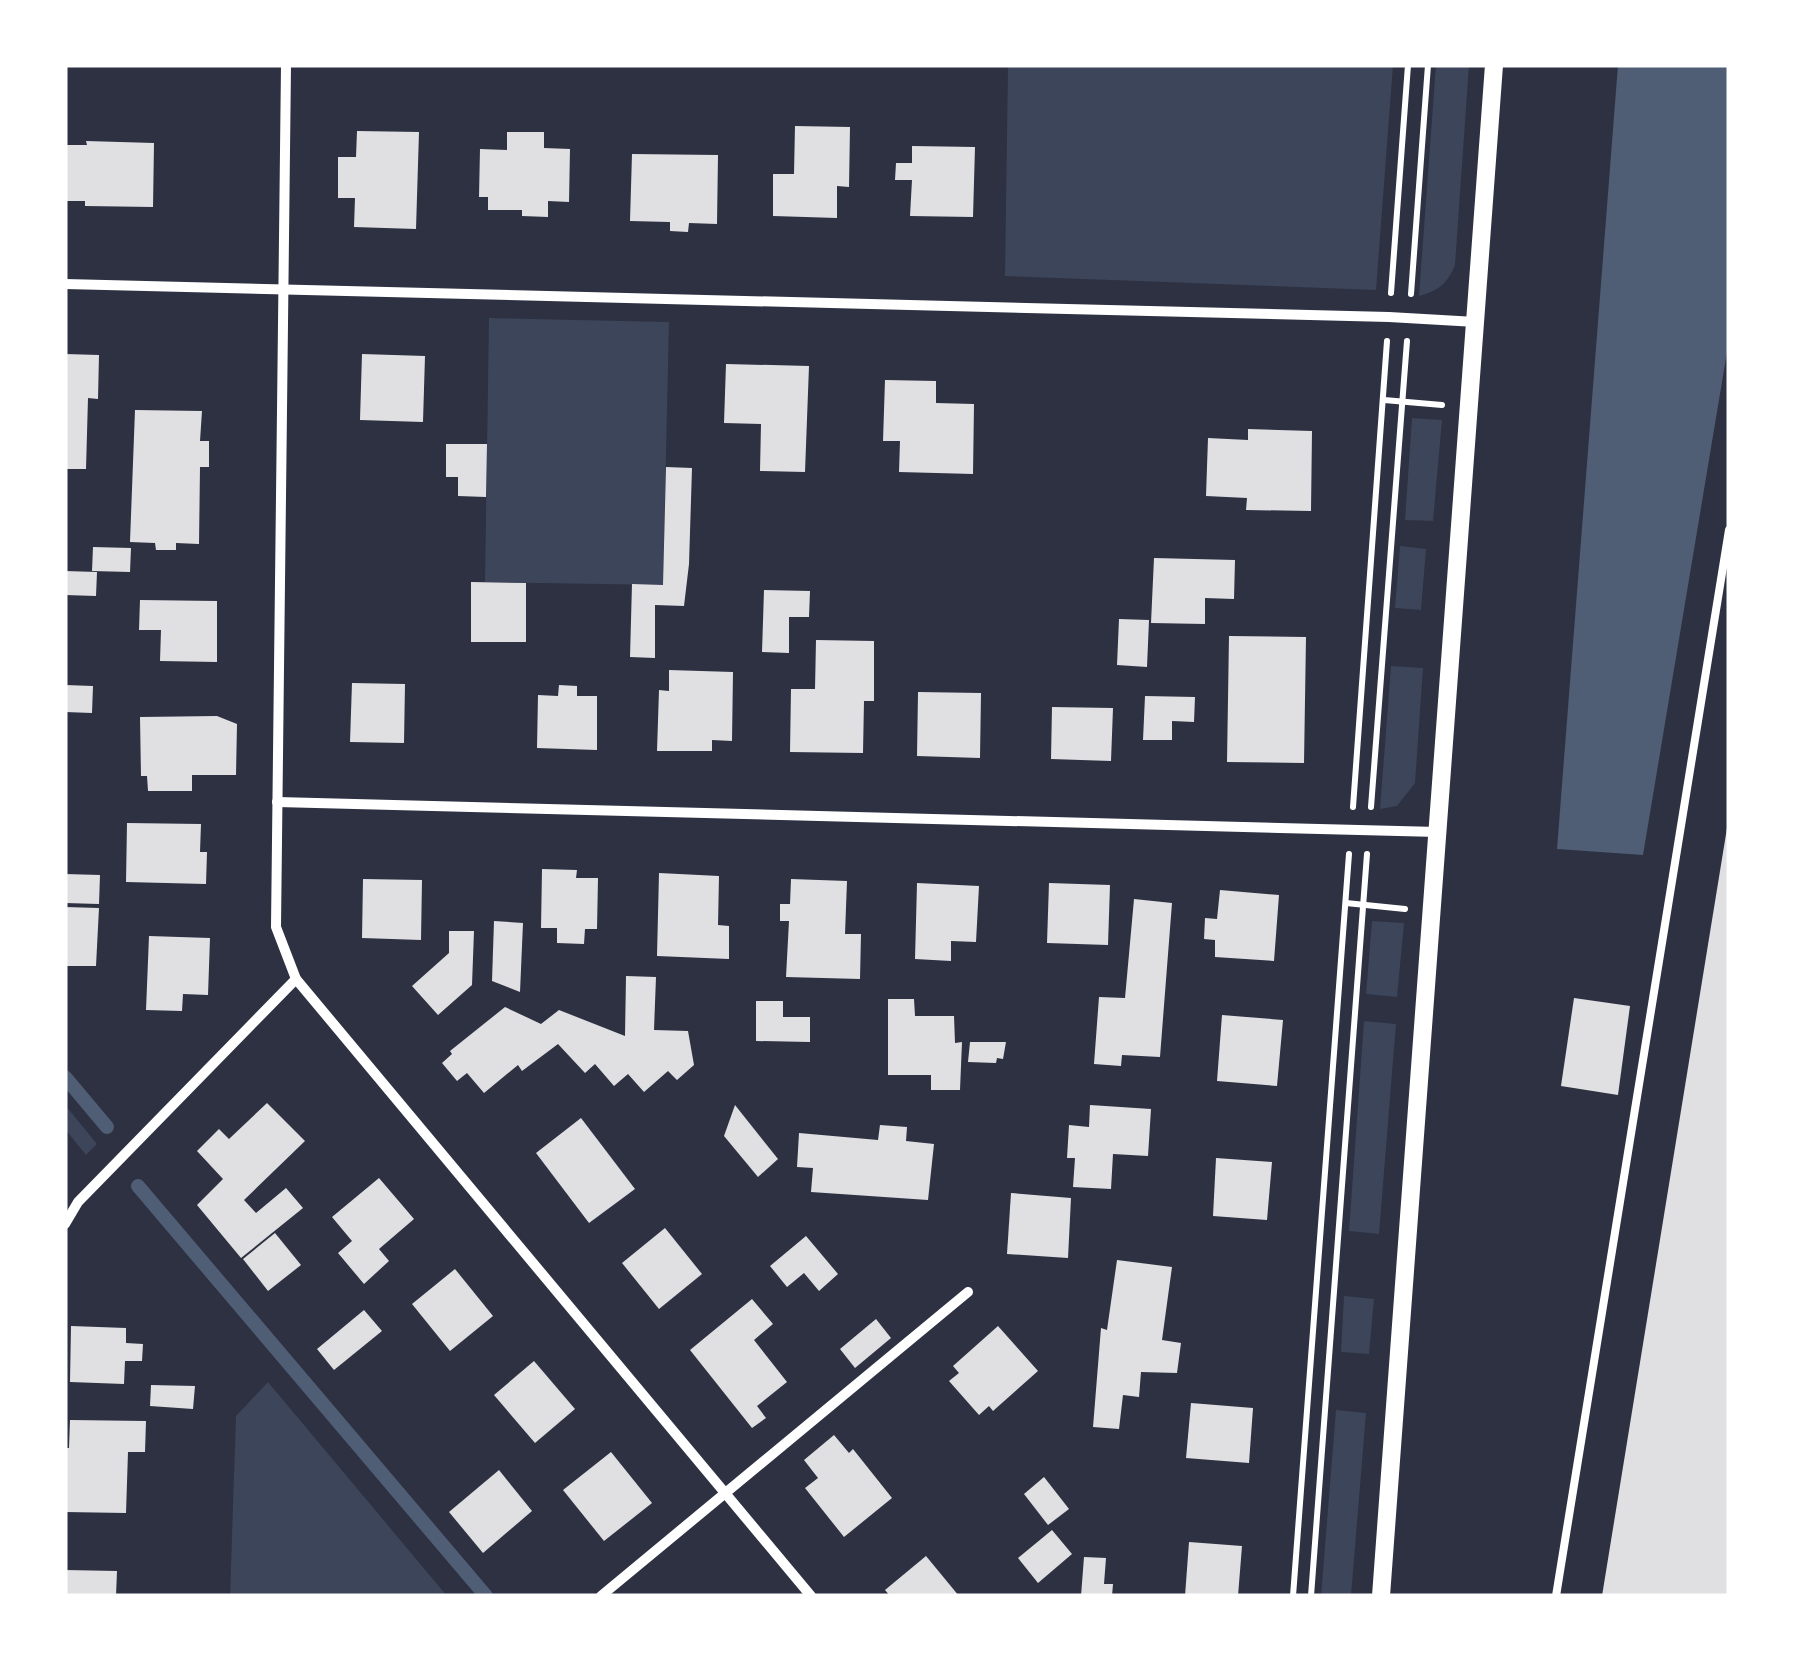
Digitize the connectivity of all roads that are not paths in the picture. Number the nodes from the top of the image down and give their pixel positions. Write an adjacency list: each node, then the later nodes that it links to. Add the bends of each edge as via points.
1 (286, 65): 4 (street)
2 (1494, 65): 5 (street)
3 (65, 284): 4 (street)
4 (283, 288): 5 (street); 7 (street)
5 (1476, 322): 8 (street)
6 (1729, 530): 16 (lane)
7 (277, 802): 8 (street); 9 (street, via 276,927)
8 (1438, 832): 15 (street)
9 (296, 978): 10 (street, via 78,1202); 12 (street)
10 (65, 1224)
11 (968, 1292): 12 (street)
12 (726, 1491): 13 (street); 14 (street)
13 (600, 1596)
14 (811, 1596)
15 (1381, 1596)
16 (1556, 1596)

